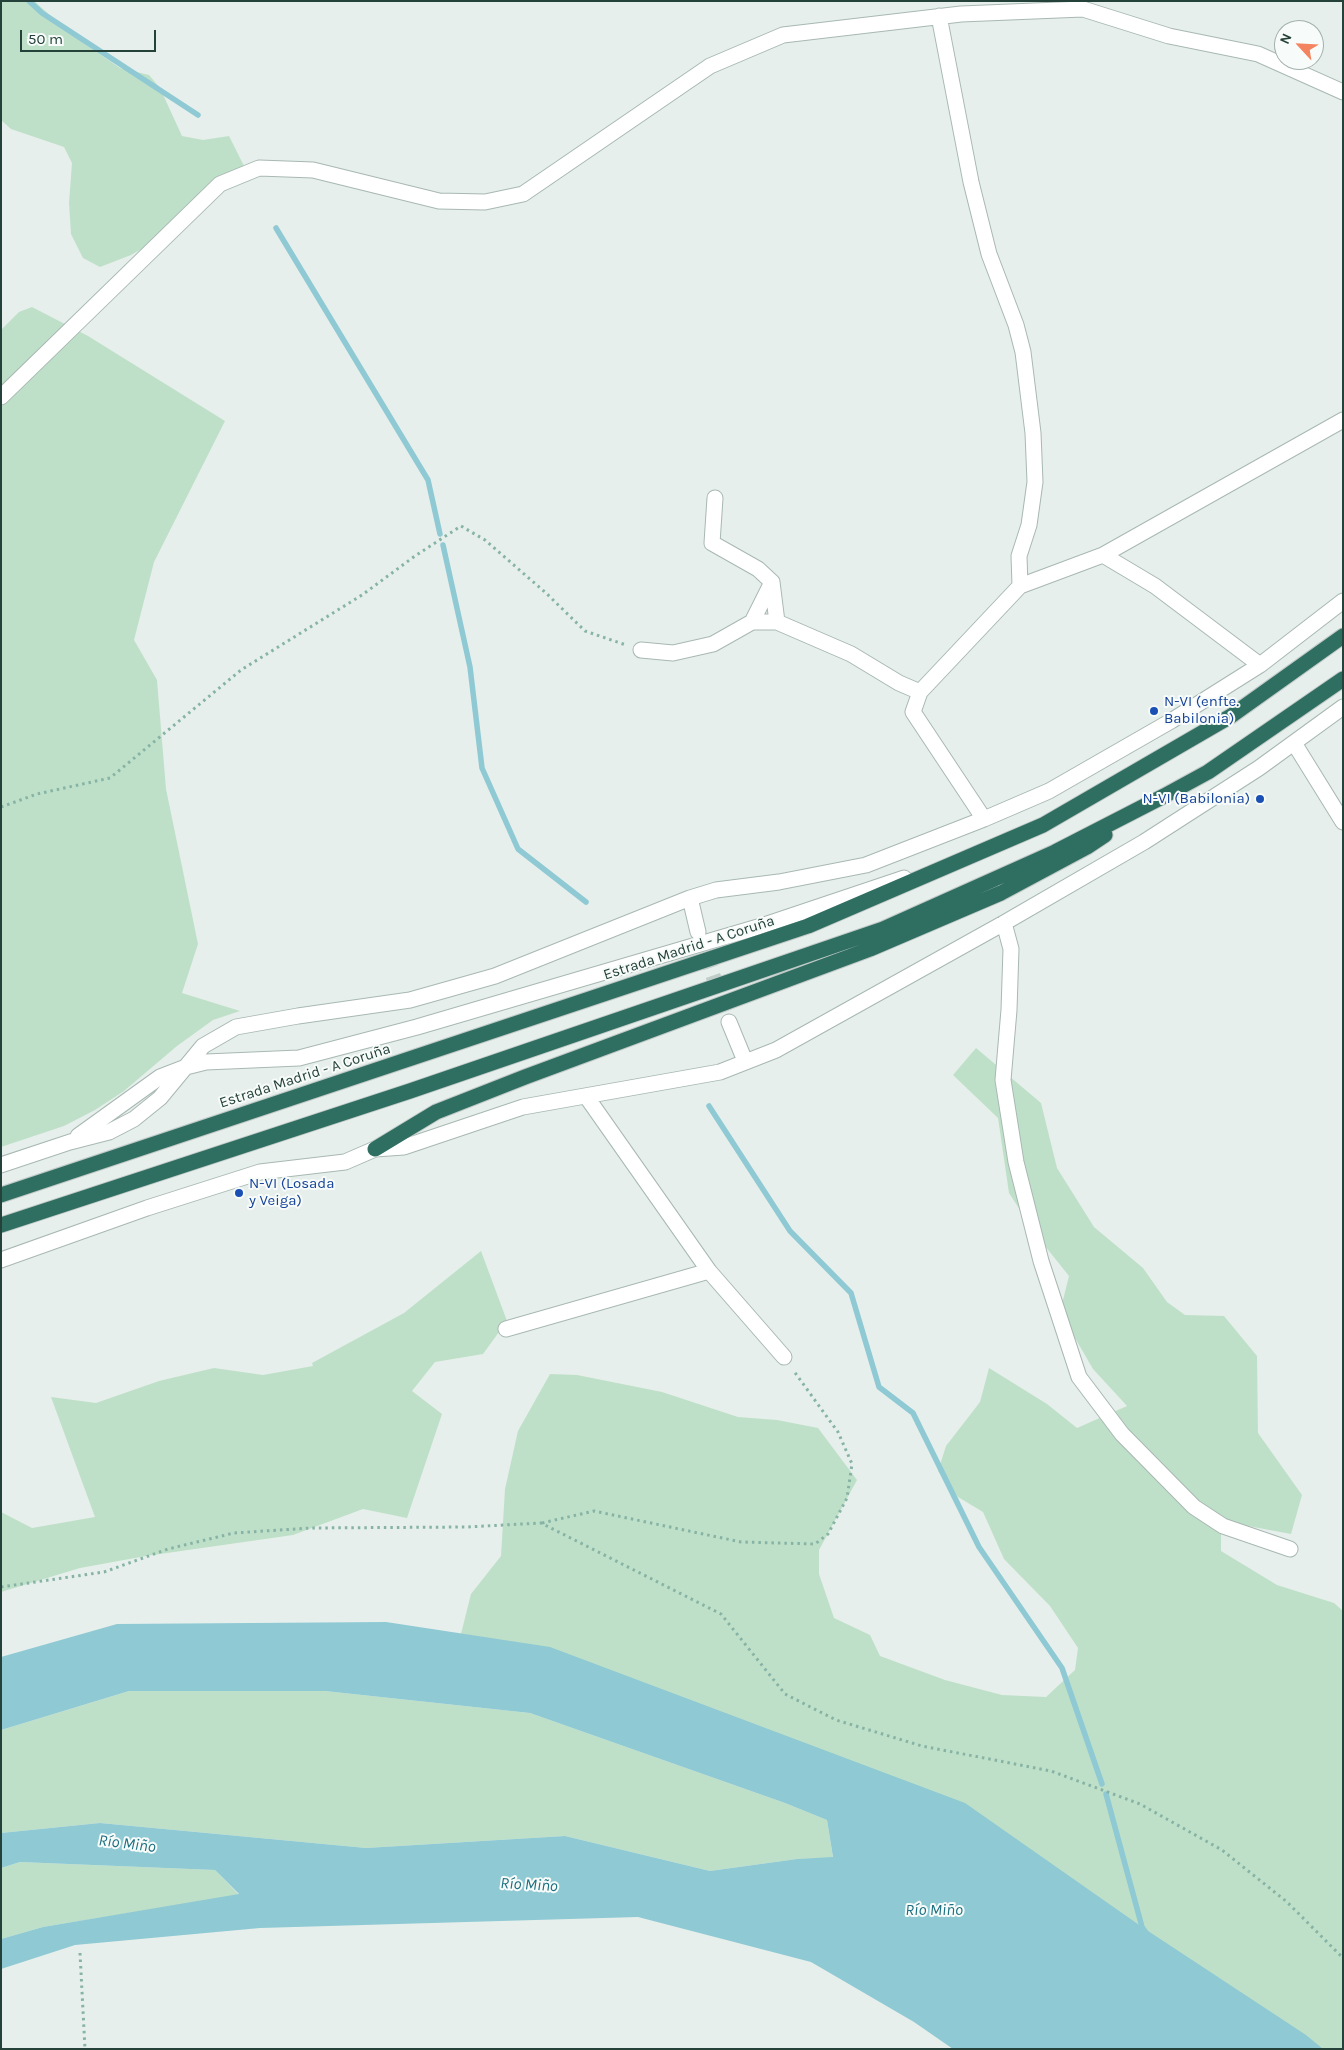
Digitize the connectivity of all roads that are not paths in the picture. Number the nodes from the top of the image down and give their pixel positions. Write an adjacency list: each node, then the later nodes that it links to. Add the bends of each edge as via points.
1 (960, 8): 2 (street); 3 (street, via 1083,9 1169,36 1258,54)
2 (939, 16): 4 (street, via 783,35 710,66 523,194 486,202 439,201 313,170 258,168 220,184); 9 (street, via 988,254 1023,352 1033,433 1035,482 1019,556)
3 (1343, 92)
4 (1, 397)
5 (1343, 420): 7 (street)
6 (715, 498): 8 (street, via 712,542 758,569)
7 (1103, 555): 9 (street); 15 (street, via 1155,586)
8 (772, 582): 11 (street); 12 (street)
9 (1020, 586): 17 (street)
10 (1343, 601): 15 (street)
11 (752, 622): 12 (street); 14 (street, via 713,644 673,653)
12 (777, 622): 17 (street, via 851,654)
13 (1343, 636): 23 (highway, Estrada Madrid - A Coruña, via 1231,716 1043,825)
14 (642, 650)
15 (1260, 665): 21 (street, via 1049,791)
16 (1343, 679): 20 (highway, via 1208,772)
17 (920, 692): 21 (street, via 913,712)
18 (1343, 707): 19 (street)
19 (1294, 743): 22 (street); 25 (street, via 1144,842)
20 (1164, 796): 31 (highway, via 1087,847 1001,893 870,949 436,1112); 34 (highway, via 1055,852 883,929 410,1091)
21 (984, 819): 24 (street, via 866,865 716,890)
22 (1343, 822)
23 (973, 855): 29 (street, via 758,927 417,1027 299,1058 206,1062); 33 (highway, Estrada Madrid - A Coruña, via 808,926)
24 (690, 898): 26 (street); 29 (street, via 495,976 410,1000 236,1027 203,1046)
25 (1004, 923): 28 (street, via 776,1050); 39 (street, via 1011,949 1004,1090 1016,1162 1041,1261 1079,1377 1122,1434 1194,1507 1224,1526)
26 (698, 932)
27 (729, 1022): 28 (street)
28 (745, 1061): 30 (street, via 720,1072)
29 (186, 1066): 32 (street, via 160,1098 134,1119 109,1132)
30 (586, 1096): 31 (street, via 523,1106 404,1147); 36 (street)
31 (375, 1149): 35 (street, via 345,1162 260,1172)
32 (1, 1165)
33 (1, 1195)
34 (1, 1226)
35 (1, 1260)
36 (709, 1271): 37 (street); 38 (street)
37 (506, 1329)
38 (784, 1357)
39 (1290, 1549)

